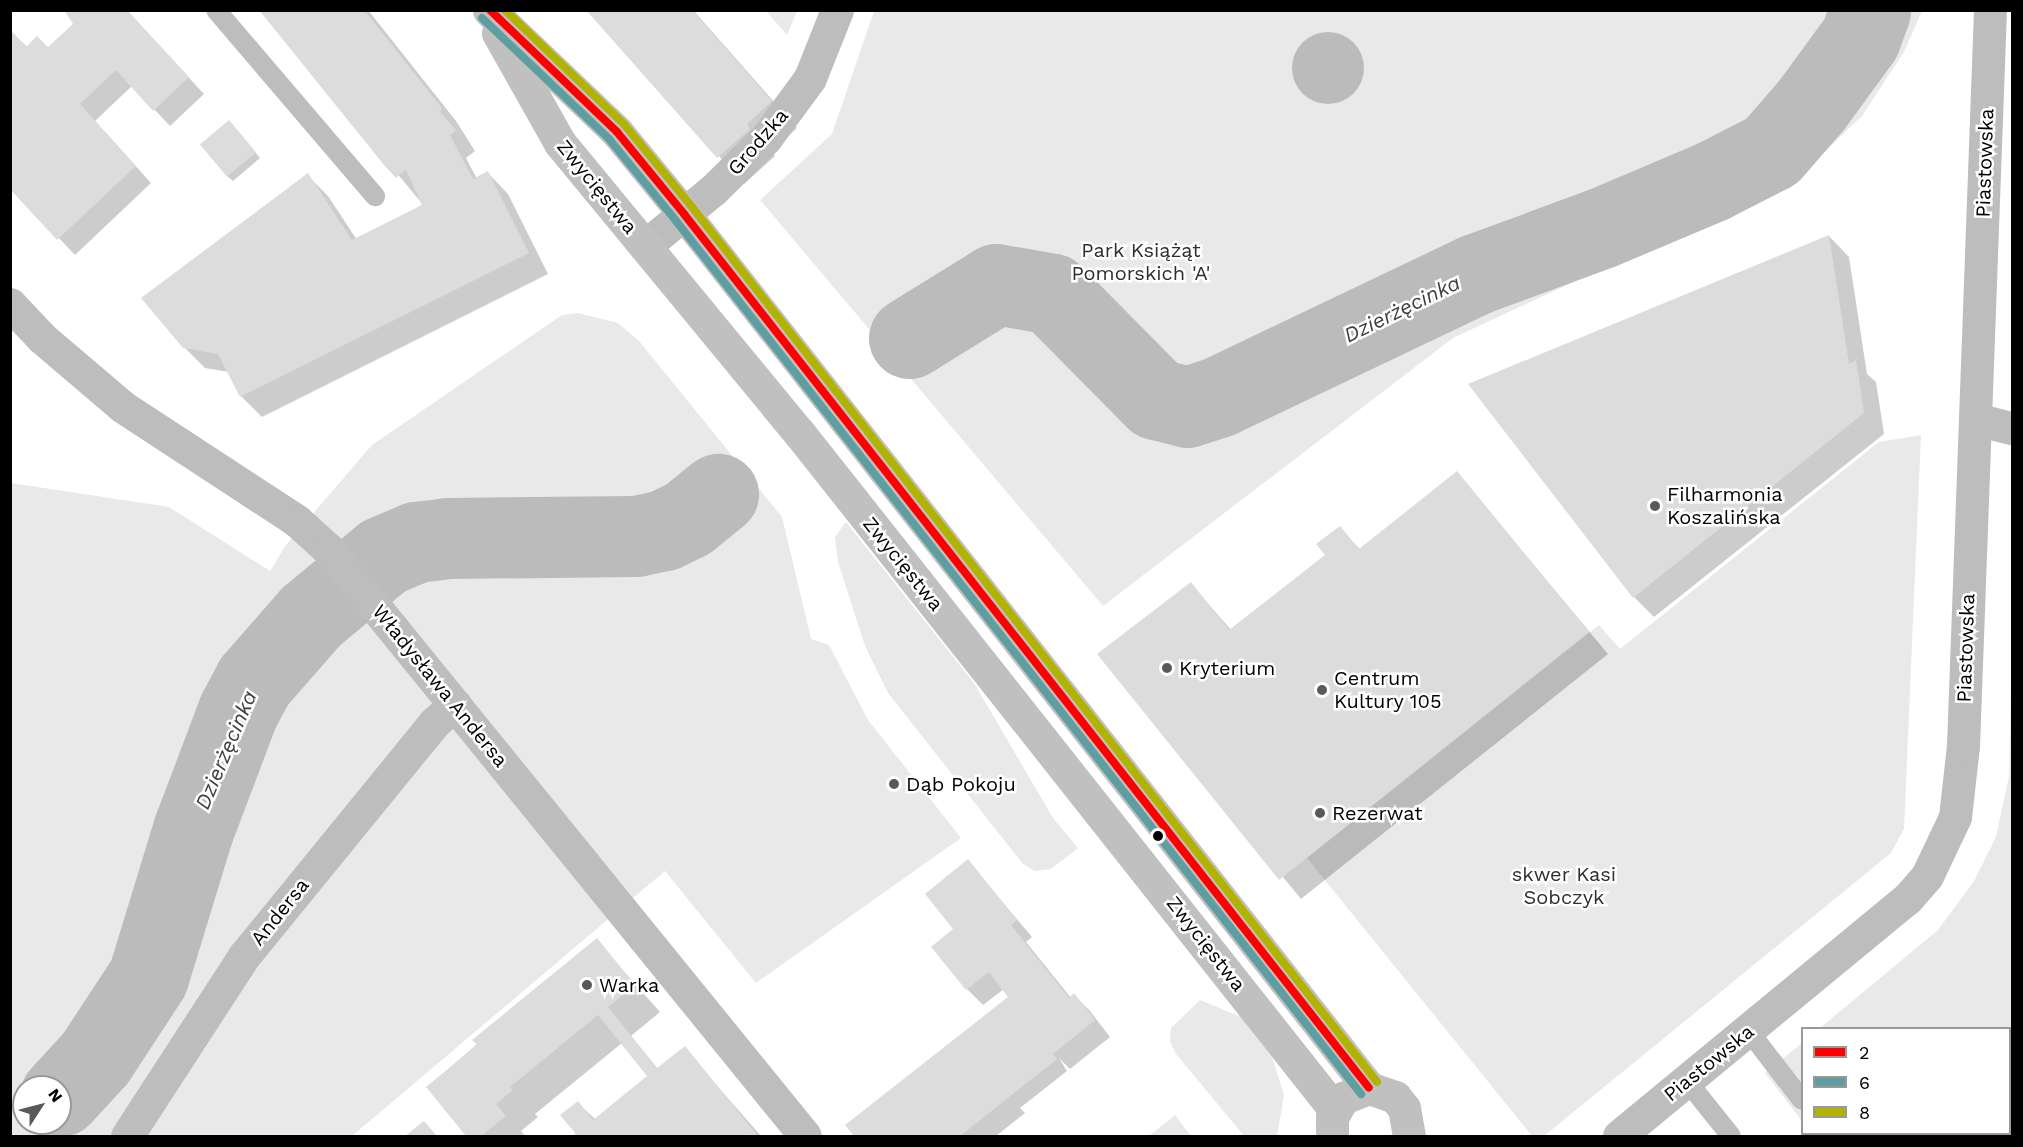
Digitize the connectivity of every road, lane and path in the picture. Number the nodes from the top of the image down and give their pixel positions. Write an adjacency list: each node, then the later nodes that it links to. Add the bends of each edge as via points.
1 (216, 10): 5 (lane)
2 (487, 10): 6 (street, Zwycięstwa, via 617,132); 7 (street, Zwycięstwa, via 560,143)
3 (837, 10): 6 (street, Grodzka, via 810,78 766,138)
4 (1990, 10): 9 (street, Piastowska)
5 (375, 196)
6 (684, 214): 7 (street, Grodzka); 14 (street, Zwycięstwa)
7 (645, 246): 16 (street, Zwycięstwa, via 807,443)
8 (10, 304): 11 (street, Władysława Andersa, via 42,338 123,407 297,521 328,549)
9 (1975, 419): 10 (street); 12 (street, Piastowska, via 1963,746 1955,817 1927,876 1907,899)
10 (2013, 428)
11 (455, 704): 18 (street, Andersa, via 434,723 244,956); 19 (street, Władysława Andersa)
12 (1748, 1030): 13 (street, Piastowska); 15 (lane)
13 (1687, 1081): 20 (street, Piastowska); 21 (lane)
14 (1369, 1088): 16 (street, Zwycięstwa, via 1349,1094); 17 (street, via 1395,1097 1404,1108)
15 (1801, 1097)
16 (1328, 1127)
17 (1409, 1136)
18 (127, 1137)
19 (805, 1137)
20 (1619, 1137)
21 (1731, 1137)

